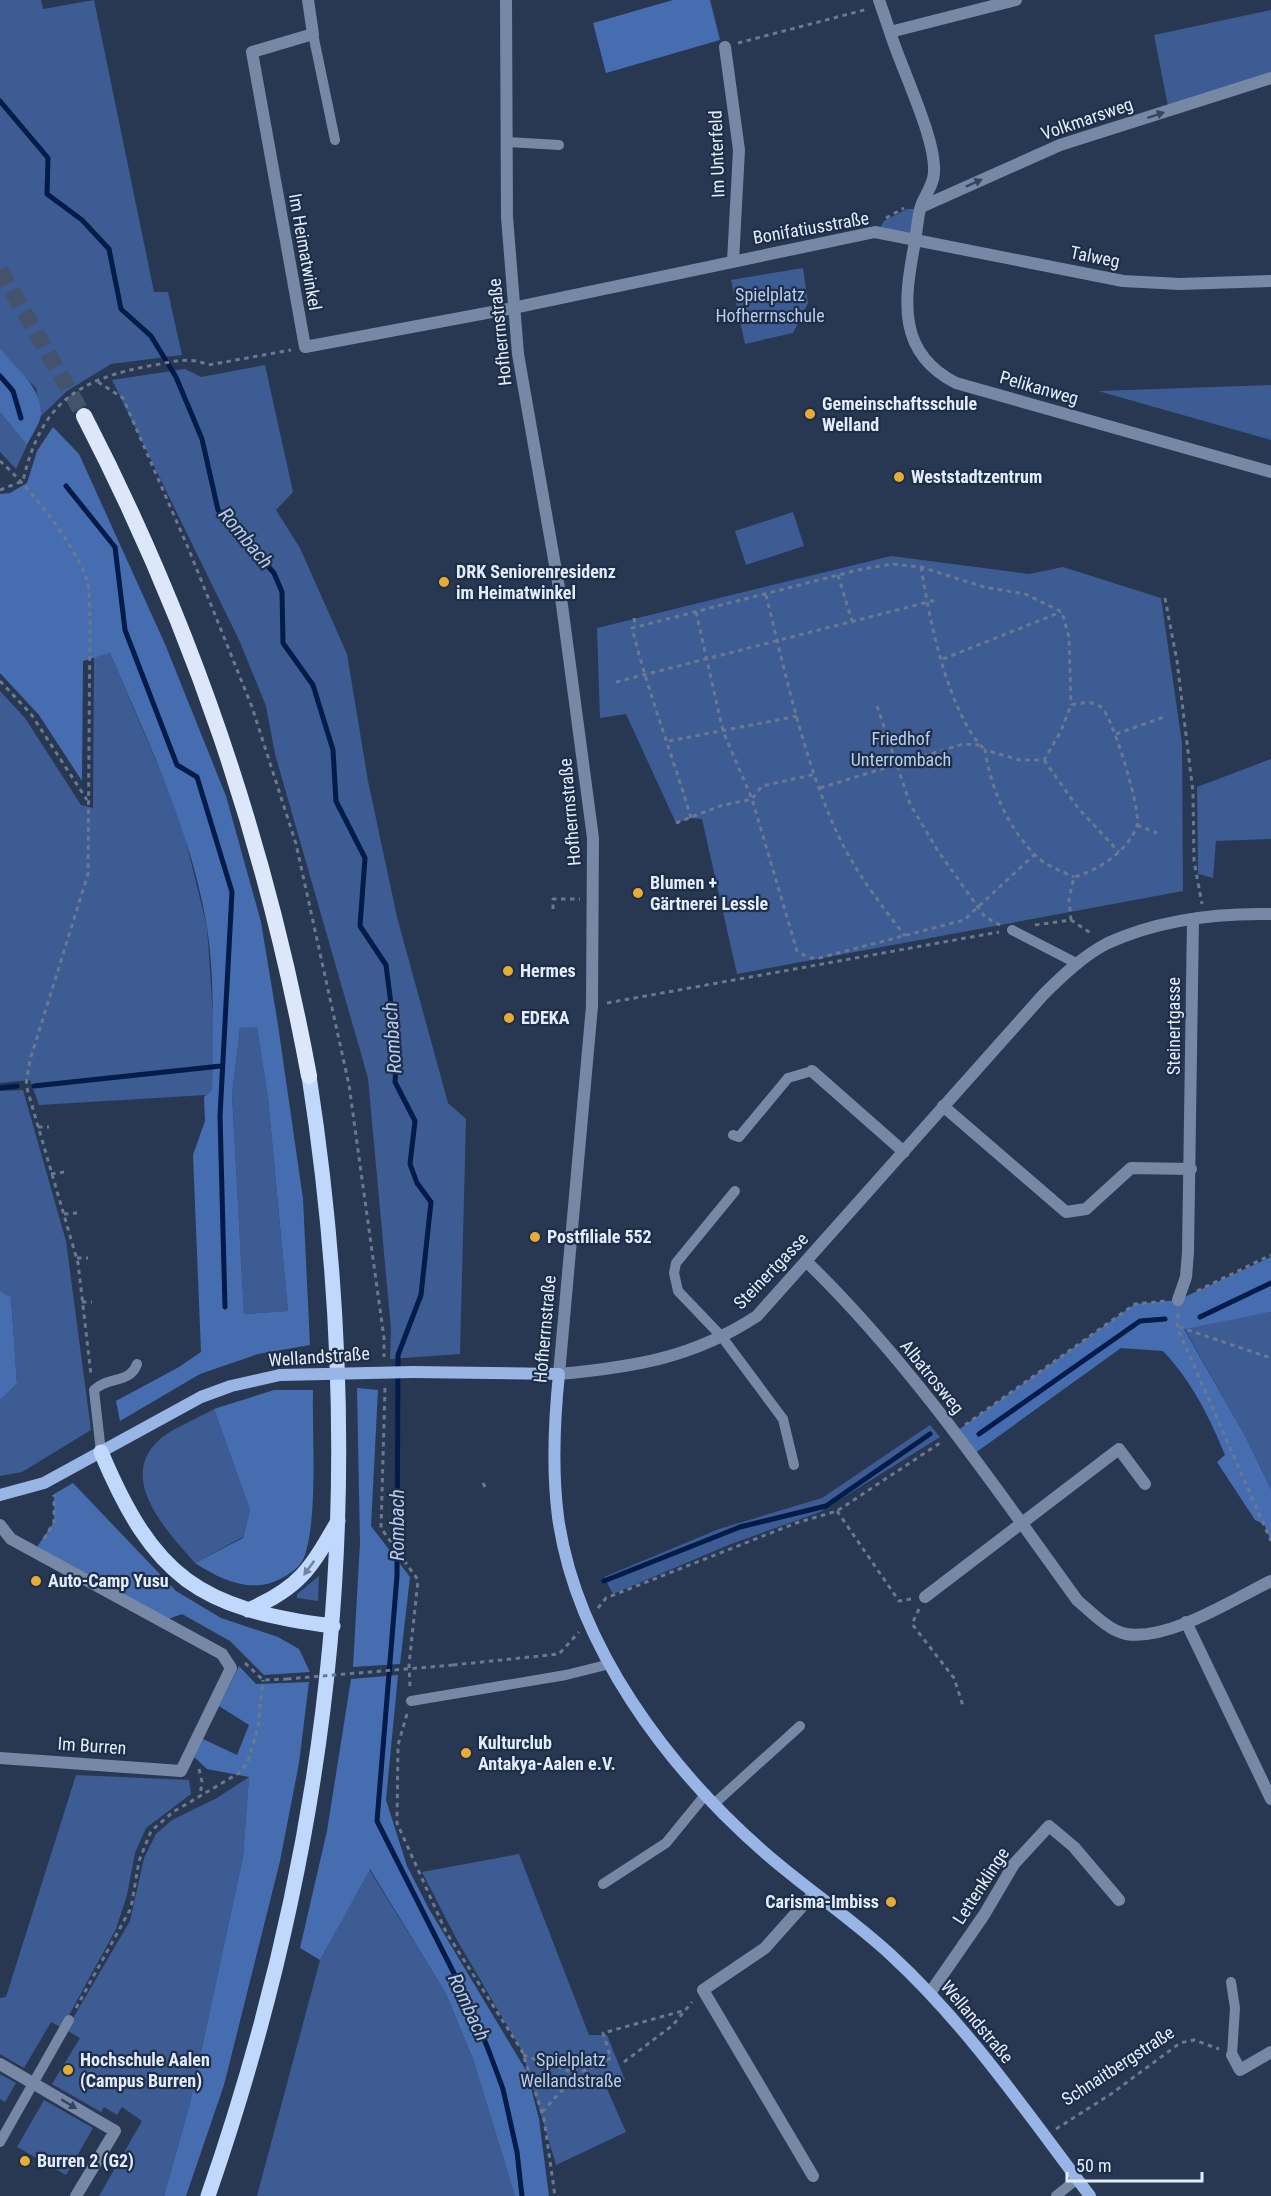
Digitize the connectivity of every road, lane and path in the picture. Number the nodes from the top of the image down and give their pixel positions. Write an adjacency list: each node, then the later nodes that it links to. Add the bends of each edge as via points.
1 (308, 0): 6 (street)
2 (506, 0): 10 (street, Hofherrnstraße)
3 (1016, 0): 5 (street)
4 (880, 3): 5 (street); 7 (path)
5 (890, 32): 12 (street, via 933,150 935,174)
6 (313, 34): 9 (lane); 18 (street, Im Heimatwinkel, via 252,52)
7 (725, 47): 15 (street, Im Unterfeld, via 739,150)
8 (1271, 78): 12 (street, Volkmarsweg, one-way to 8, via 1060,145)
9 (335, 140)
10 (507, 142): 11 (lane); 17 (street, Hofherrnstraße)
11 (559, 145)
12 (921, 207): 13 (path, via 906,208 883,220); 14 (street)
13 (875, 232): 14 (street, Bonifatiusstraße); 15 (street, Bonifatiusstraße)
14 (916, 239): 16 (street, Talweg, via 1123,281); 21 (street, Pelikanweg, via 906,294 908,324 923,358 942,376)
15 (733, 261): 17 (street, Bonifatiusstraße)
16 (1271, 281)
17 (513, 308): 18 (street); 63 (street, Hofherrnstraße, via 590,801)
18 (305, 347): 22 (path, via 208,365 196,359 183,360 113,373 69,395 52,413 31,448)
19 (84, 416): 75 (highway, via 160,575 221,732 263,868)
20 (0, 461): 22 (path)
21 (1271, 472)
22 (23, 481): 23 (path); 55 (path, via 87,581)
23 (0, 490)
24 (921, 567): 25 (path, via 892,564); 29 (path); 31 (path, via 984,587 1025,594)
25 (838, 575): 26 (path); 33 (path)
26 (766, 595): 30 (path); 35 (path)
27 (1165, 598): 67 (path, via 1193,792)
28 (936, 600): 29 (path)
29 (926, 601): 33 (path); 37 (path)
30 (696, 612): 34 (path); 36 (path)
31 (1062, 612): 37 (path); 41 (path, via 1070,637)
32 (634, 618): 34 (path)
33 (852, 621): 35 (path)
34 (636, 627): 38 (path, via 632,628)
35 (777, 640): 36 (path); 43 (path)
36 (705, 658): 38 (path); 45 (path)
37 (943, 659): 48 (path, via 955,703)
38 (644, 675): 40 (path); 47 (path)
39 (0, 681): 55 (path, via 31,714)
40 (616, 682)
41 (1071, 705): 46 (path, via 1086,702 1101,706); 50 (path)
42 (877, 706): 51 (path)
43 (798, 716): 45 (path); 52 (path)
44 (1164, 717): 46 (path)
45 (723, 731): 47 (path); 54 (path)
46 (1116, 734): 58 (path, via 1137,808)
47 (669, 741): 56 (path)
48 (980, 745): 49 (path); 51 (path, via 963,744)
49 (985, 750): 50 (path, via 1020,760); 61 (path, via 994,793)
50 (1044, 760): 60 (path, via 1078,808)
51 (895, 765): 53 (path); 64 (path, via 910,804)
52 (816, 774): 53 (path); 54 (path, via 762,786)
53 (820, 788): 70 (path, via 839,837 869,890)
54 (752, 799): 56 (path); 70 (path, via 797,951 808,958 819,958)
55 (88, 802): 78 (path, via 88,874 30,1060 26,1085)
56 (691, 818): 57 (path)
57 (676, 823)
58 (1137, 825): 59 (path); 60 (path)
59 (1157, 833)
60 (1119, 852): 62 (path, via 1090,872)
61 (1034, 855): 62 (path); 64 (path)
62 (1074, 877): 68 (path, via 1069,899)
63 (594, 899): 65 (path, via 553,899); 73 (street, Hofherrnstraße)
64 (979, 908): 69 (path, via 985,917); 70 (path, via 964,920)
65 (553, 909)
66 (1271, 914): 67 (street, Steinertgasse)
67 (1199, 919): 71 (street, Steinertgasse, via 1150,927); 81 (street, Steinertgasse)
68 (1071, 920): 69 (path); 71 (path)
69 (1012, 930): 72 (lane); 73 (path)
70 (906, 936)
71 (1106, 944): 72 (street, Steinertgasse)
72 (1078, 964): 76 (street, Steinertgasse, via 1043,995)
73 (592, 1006): 98 (street, Hofherrnstraße)
74 (812, 1071): 79 (lane, via 788,1078 740,1137); 80 (street)
75 (309, 1076): 109 (main road, via 335,1290)
76 (943, 1106): 80 (street, Steinertgasse); 81 (street, via 1066,1212 1086,1209 1131,1168)
77 (50, 1127): 78 (path)
78 (38, 1128): 83 (path)
79 (733, 1135)
80 (904, 1152): 90 (street, Steinertgasse)
81 (1191, 1169): 91 (street, Steinertgasse, via 1186,1277)
82 (64, 1172): 83 (path)
83 (51, 1174): 86 (path)
84 (735, 1191): 95 (lane, via 676,1263 674,1273 678,1291)
85 (77, 1213): 86 (path)
86 (64, 1214): 89 (path)
87 (1271, 1255): 91 (path)
88 (88, 1257): 89 (path)
89 (77, 1258): 92 (path)
90 (807, 1262): 95 (street, Steinertgasse, via 757,1316); 100 (street, Albatrosweg, via 851,1305)
91 (1178, 1300): 94 (path); 100 (path, via 1135,1304)
92 (82, 1302): 93 (path); 99 (path)
93 (92, 1302)
94 (1177, 1327): 96 (path); 113 (path)
95 (722, 1337): 98 (street, Steinertgasse, via 669,1358 625,1368); 102 (lane, via 783,1419)
96 (1271, 1358)
97 (137, 1364): 99 (lane, via 126,1378 101,1383)
98 (559, 1374): 101 (main road, Wellandstraße, bridge, via 280,1375 201,1397); 118 (main road, Hofherrnstraße, via 554,1427 558,1518 567,1560)
99 (94, 1390): 101 (lane)
100 (954, 1433): 108 (path); 110 (street, Albatrosweg)
101 (101, 1452): 103 (main road, Wellandstraße); 117 (main road, via 136,1524 159,1554 207,1595)
102 (794, 1466)
103 (54, 1478): 107 (main road, Wellandstraße); 114 (path, via 54,1522)
104 (483, 1483): 106 (path)
105 (1145, 1484): 110 (street, via 1119,1449)
106 (486, 1489)
107 (0, 1495)
108 (837, 1511): 116 (path, via 899,1601); 118 (path, via 796,1523 606,1599)
109 (339, 1518): 117 (main road, one-way to 117, via 300,1579 282,1594); 120 (main road)
110 (1021, 1522): 116 (street); 119 (street, Albatrosweg, via 1077,1600 1124,1634 1153,1633)
111 (1, 1529): 114 (street, via 11,1539)
112 (388, 1541): 124 (path, via 418,1580 409,1665)
113 (1271, 1541)
114 (35, 1550): 128 (street, via 222,1654 229,1662 228,1675)
115 (1271, 1581): 119 (street, Albatrosweg)
116 (925, 1596): 125 (path, via 912,1624 954,1678)
117 (248, 1610): 120 (main road)
118 (589, 1620): 121 (main road, Wellandstraße); 122 (path, bridge, via 559,1654)
119 (1186, 1623): 131 (street)
120 (333, 1626): 154 (main road, via 315,1780 289,1916 251,2066)
121 (610, 1664): 124 (lane); 129 (main road, Wellandstraße, via 639,1713)
122 (287, 1679)
123 (263, 1680): 130 (path, via 258,1727 248,1762 238,1773)
124 (411, 1701): 142 (path, via 398,1745 397,1823 446,1932)
125 (963, 1706)
126 (800, 1726): 132 (lane)
127 (0, 1758): 128 (street, Im Burren)
128 (183, 1765): 130 (path, via 199,1769)
129 (706, 1794): 132 (main road, Wellandstraße); 133 (lane, via 666,1843)
130 (200, 1796): 140 (path, via 151,1832 139,1861 131,1908)
131 (1271, 1799)
132 (716, 1803): 134 (main road, Wellandstraße, via 762,1850)
133 (603, 1884)
134 (814, 1893): 137 (street, via 765,1948); 138 (main road, Wellandstraße, via 890,1954)
135 (1119, 1900): 138 (street, Lettenklinge, via 1074,1847 1049,1826 1014,1864 980,1922)
136 (1231, 1982): 143 (lane, via 1235,2008)
137 (703, 1990): 139 (path); 151 (street)
138 (930, 1993): 149 (main road, Wellandstraße, via 981,2051)
139 (686, 2010): 144 (path, via 673,2025); 146 (path, via 603,2033 611,2058)
140 (69, 2020): 147 (lane)
141 (1271, 2052): 143 (street, via 1240,2070)
142 (524, 2055): 146 (path); 148 (path)
143 (1232, 2055): 149 (path, Schnaitbergstraße, via 1194,2040 1180,2043)
144 (624, 2062)
145 (0, 2064): 147 (street)
146 (577, 2074): 148 (path)
147 (34, 2083): 150 (lane); 153 (street, one-way to 153, via 115,2131)
148 (542, 2112): 155 (path)
149 (1045, 2137): 152 (main road, Wellandstraße)
150 (0, 2142)
151 (813, 2176)
152 (1077, 2179): 156 (lane); 157 (main road, Wellandstraße)
153 (76, 2196)
154 (208, 2196)
155 (555, 2196)
156 (1056, 2196)
157 (1090, 2196)

